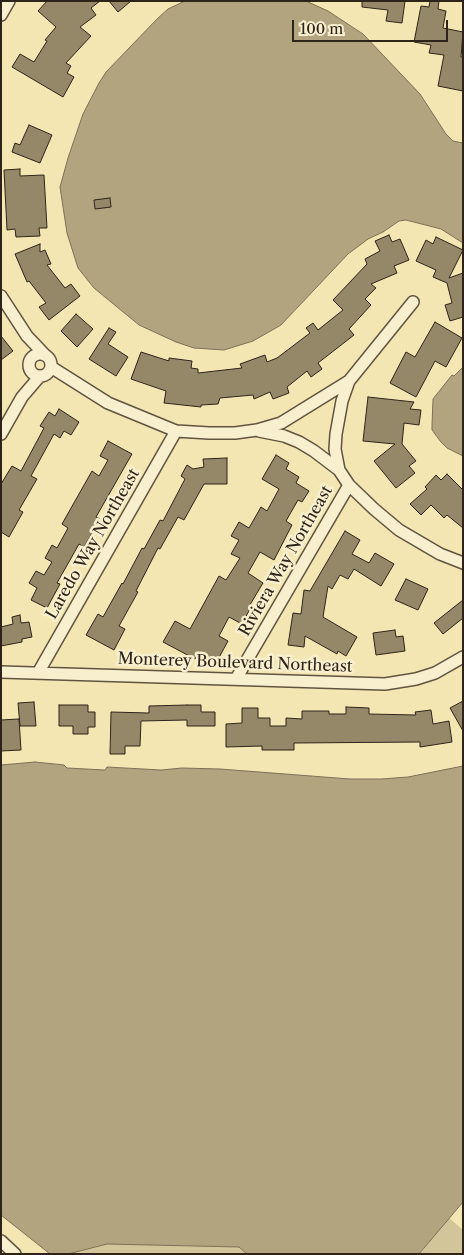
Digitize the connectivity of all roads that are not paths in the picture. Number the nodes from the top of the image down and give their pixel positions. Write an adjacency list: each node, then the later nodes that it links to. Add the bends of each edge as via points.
1 (9, 1): 2 (street)
2 (1, 15)
3 (1, 296): 5 (street)
4 (413, 302): 10 (street)
5 (27, 336): 6 (street); 7 (street)
6 (45, 355): 7 (street, via 38,354); 8 (street)
7 (31, 363): 9 (street, via 34,374); 11 (street)
8 (51, 367): 9 (street); 13 (street, via 108,403)
9 (40, 376): 11 (street)
10 (349, 381): 12 (street, via 281,423); 15 (street, via 336,434)
11 (22, 397): 14 (street)
12 (257, 430): 13 (street, via 235,433); 15 (street, via 299,442)
13 (176, 431): 20 (street, Laredo Way Northeast)
14 (1, 434)
15 (339, 470): 16 (street)
16 (349, 485): 17 (street, via 399,530 440,554); 21 (street, Riviera Way Northeast)
17 (463, 563)
18 (463, 657): 21 (street, Monterey Boulevard Northeast, via 435,673 385,684)
19 (1, 672): 20 (street, Monterey Boulevard Northeast)
20 (38, 673): 21 (street, Monterey Boulevard Northeast)
21 (236, 679)
22 (1, 1241): 23 (street)
23 (15, 1254)

